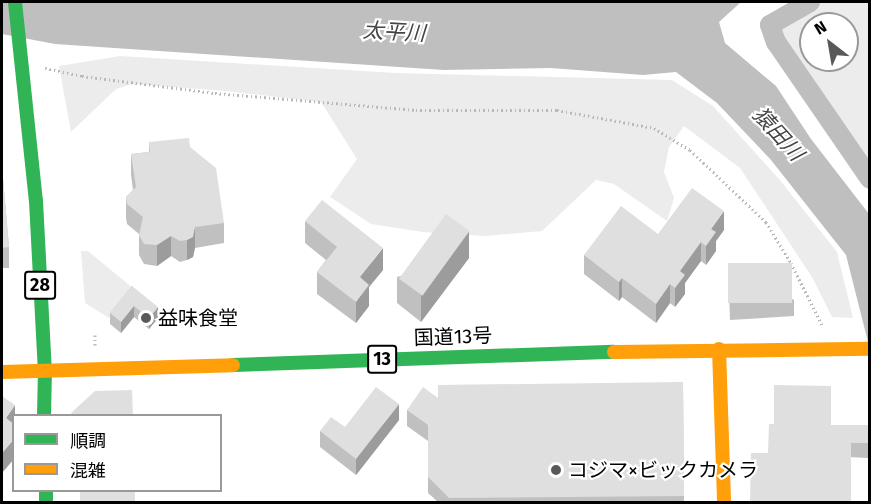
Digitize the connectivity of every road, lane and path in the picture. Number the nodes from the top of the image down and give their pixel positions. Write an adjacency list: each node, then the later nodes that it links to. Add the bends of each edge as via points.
1 (15, 2): 3 (main road, 28)
2 (810, 2): 4 (street, via 770,25 776,42)
3 (21, 59): 5 (path, via 82,76 215,93 416,110 557,110 654,128 690,150 766,222); 8 (main road, 28, via 36,201)
4 (870, 179)
5 (822, 325)
6 (719, 349): 7 (main road, 国道13号 / 13); 8 (main road, 国道13号 / 13); 11 (main road)
7 (864, 349)
8 (45, 370): 9 (main road, 国道13号 / 13); 10 (main road)
9 (2, 372)
10 (44, 414)
11 (724, 502)

